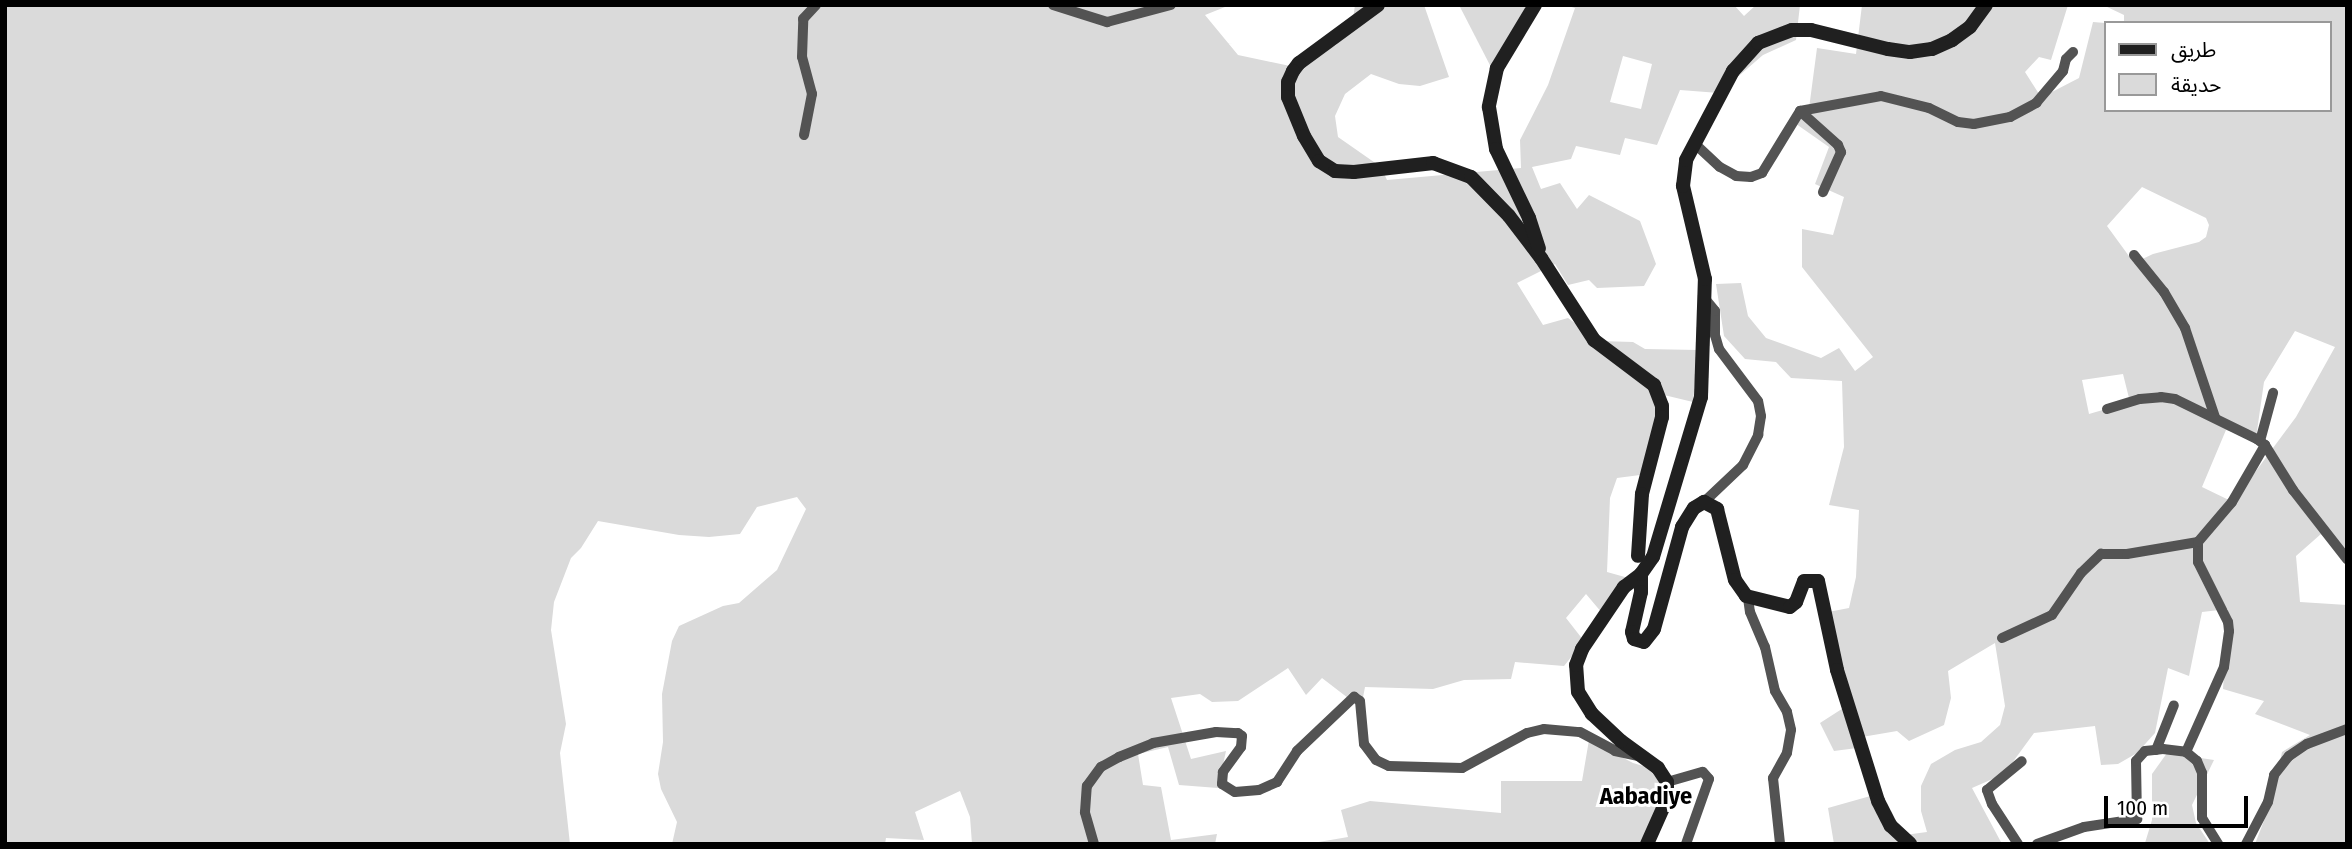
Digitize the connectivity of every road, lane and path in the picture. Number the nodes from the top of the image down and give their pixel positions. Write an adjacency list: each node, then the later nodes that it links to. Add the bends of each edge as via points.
1 (816, 5): 9 (street, via 803,19 802,57 812,94)
2 (1053, 5): 3 (street, via 1107,22)
3 (1171, 5)
4 (1378, 5): 13 (street, via 1299,63 1288,82 1288,97 1313,154 1326,167 1345,173 1419,163 1459,170 1482,186)
5 (1535, 5): 13 (street, via 1497,68 1489,107 1496,149 1529,218)
6 (1986, 5): 10 (street, via 1970,27 1932,49 1888,49 1811,30 1774,34 1744,55)
7 (2073, 52): 8 (street, via 2036,103 2010,117 1975,124 1958,122 1929,108 1881,96)
8 (1800, 111): 10 (street, via 1762,173 1751,177 1736,176 1720,167); 11 (street, via 1838,145 1839,160)
9 (804, 135)
10 (1694, 143): 14 (street, via 1686,160 1683,186 1699,244)
11 (1823, 192)
12 (2134, 255): 17 (street, via 2185,328)
13 (1541, 258): 22 (street, via 1585,330 1647,377 1659,395 1662,417 1642,494)
14 (1706, 300): 19 (street, via 1715,311 1714,335 1719,349 1758,401 1760,416 1748,457); 20 (street, via 1701,397)
15 (2273, 393): 18 (street)
16 (2107, 409): 17 (street, via 2161,397)
17 (2215, 418): 18 (street)
18 (2263, 443): 21 (street, via 2232,502); 23 (street)
19 (1704, 502): 24 (street, via 1694,508 1682,527 1654,629 1644,642 1634,639 1632,632 1641,592); 25 (street, via 1717,509 1735,580)
20 (1663, 517): 22 (street); 24 (street, via 1653,557)
21 (2198, 542): 26 (street, via 2101,554 2081,573 2052,615); 30 (street, via 2198,562 2229,631 2224,667)
22 (1638, 556): 24 (street)
23 (2347, 559)
24 (1637, 576): 31 (street, via 1582,649 1576,679 1578,692 1592,714)
25 (1748, 598): 37 (street, via 1791,730 1787,753 1773,778); 38 (street, via 1790,607 1804,581 1820,584 1837,670 1878,801 1891,826)
26 (2002, 638)
27 (2174, 705): 29 (street)
28 (2347, 729): 42 (street, via 2306,744 2289,756 2274,775 2268,802)
29 (2156, 750): 30 (street); 40 (street, via 2145,751 2136,761 2137,818 2084,827)
30 (2186, 752): 41 (street, via 2202,773 2202,818)
31 (1644, 757): 33 (street); 34 (street, via 1615,751 1580,732 1544,729 1527,733 1462,768 1390,766 1367,750 1360,727 1360,701 1354,697 1297,751 1276,782 1259,790 1235,792 1222,784 1223,772 1241,747 1238,733 1153,743 1101,767 1087,786 1086,812)
32 (2022, 761): 39 (street, via 1987,790)
33 (1667, 782): 35 (street, via 1667,799); 36 (street, via 1703,772 1709,779)
34 (1094, 844)
35 (1647, 844)
36 (1686, 844)
37 (1780, 844)
38 (1910, 844)
39 (2018, 844)
40 (2037, 844)
41 (2218, 844)
42 (2246, 844)

